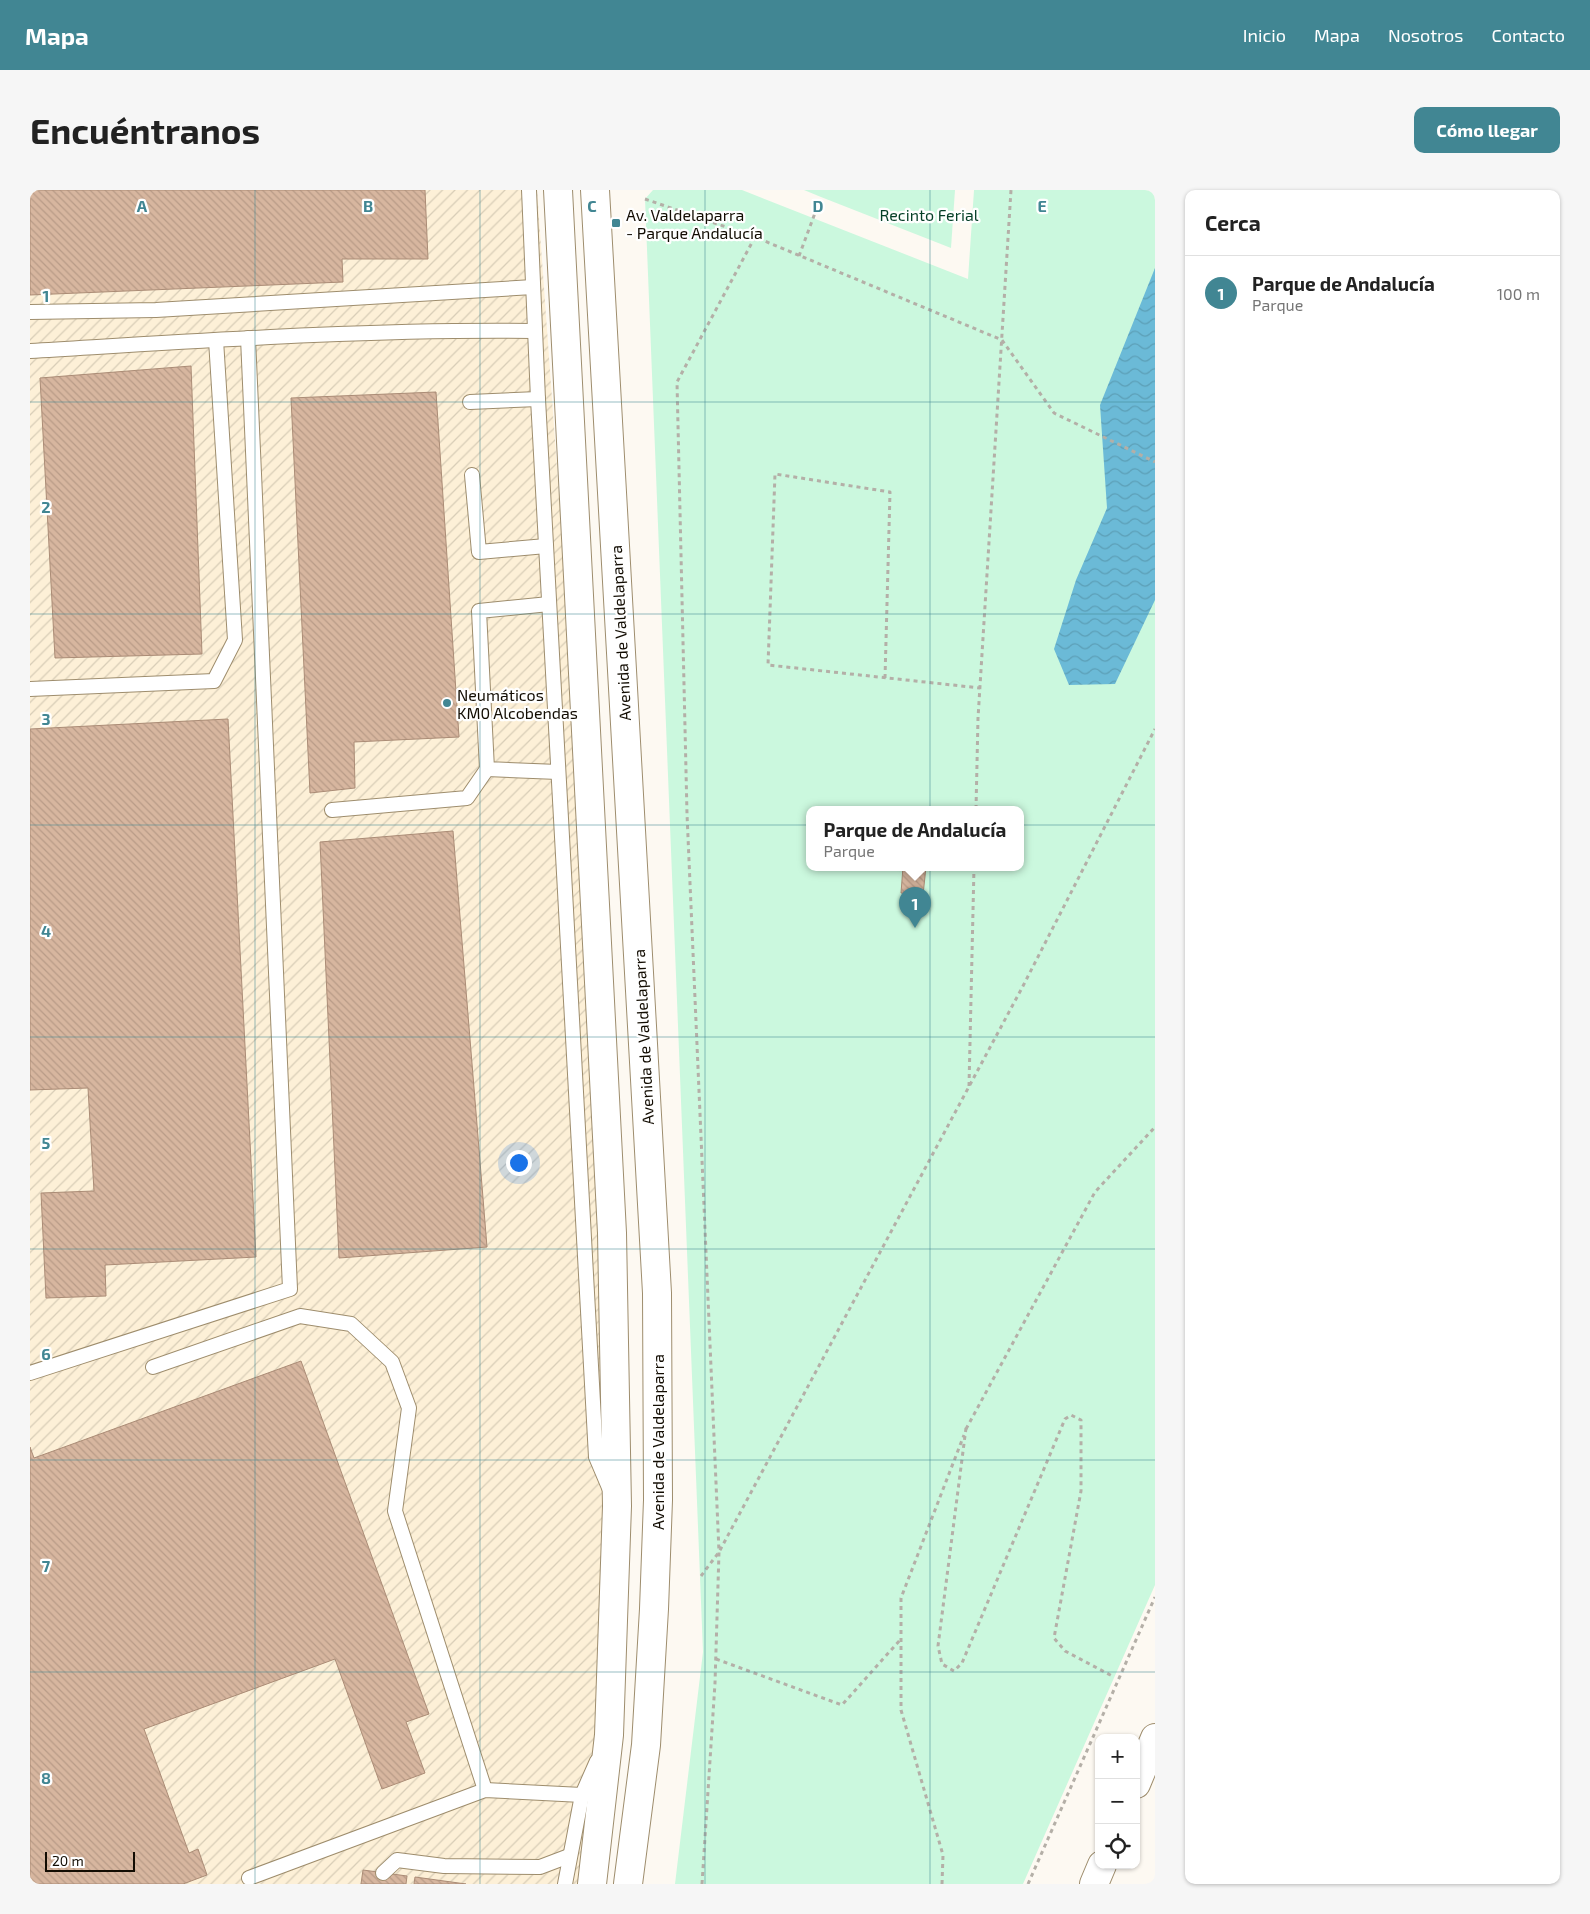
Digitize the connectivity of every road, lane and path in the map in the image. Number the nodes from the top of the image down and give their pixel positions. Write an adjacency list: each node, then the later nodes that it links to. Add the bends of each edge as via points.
1 (529, 190): 9 (lane)
2 (558, 190): 36 (main road, via 612,1233)
3 (595, 190): 54 (main road, Avenida de Valdelaparra, via 657,1293 658,1500 654,1609 646,1745)
4 (1011, 190): 14 (path)
5 (821, 197): 8 (path)
6 (645, 198): 7 (path)
7 (755, 237): 8 (path); 37 (path, via 677,382 687,814)
8 (799, 256): 14 (path)
9 (533, 287): 10 (lane, via 156,310); 11 (lane)
10 (30, 312)
11 (534, 331): 12 (lane, via 459,330); 16 (lane)
12 (248, 338): 13 (lane); 34 (lane, via 290,1289)
13 (216, 340): 15 (lane); 24 (lane, via 235,640 214,681)
14 (1002, 340): 18 (path, via 1054,413); 23 (path)
15 (30, 351)
16 (538, 399): 17 (lane); 20 (lane)
17 (470, 402)
18 (1155, 462)
19 (472, 475): 20 (lane, via 479,552)
20 (546, 546): 21 (lane)
21 (549, 604): 26 (lane, via 479,611); 27 (lane)
22 (885, 678): 22 (path, via 768,665 775,474 890,492); 23 (path)
23 (980, 688): 28 (path)
24 (30, 689)
25 (1155, 729): 31 (path)
26 (487, 769): 27 (lane); 29 (lane, via 468,798)
27 (558, 772): 36 (lane, via 596,1457)
28 (976, 806)
29 (332, 810)
30 (974, 871): 31 (path)
31 (969, 1088): 37 (path)
32 (1155, 1127): 35 (path, via 1095,1192)
33 (153, 1366): 46 (lane, via 300,1316 351,1324 392,1362 409,1408 395,1511)
34 (30, 1373)
35 (966, 1428): 40 (path, via 901,1598); 42 (path, via 938,1646 942,1664 954,1670 962,1663 1065,1419 1070,1415 1081,1420 1082,1491 1054,1638 1065,1652)
36 (617, 1506): 43 (main road)
37 (719, 1552): 38 (path); 41 (path)
38 (701, 1576)
39 (1155, 1597): 57 (path)
40 (901, 1639): 41 (path, via 842,1705); 56 (path, via 901,1710 943,1855)
41 (716, 1659): 55 (path)
42 (1114, 1678)
43 (609, 1736): 47 (lane); 53 (main road)
44 (1155, 1738): 45 (main road)
45 (1138, 1779)
46 (485, 1790): 47 (lane); 51 (lane)
47 (582, 1795): 48 (lane)
48 (569, 1856): 50 (lane, via 540,1867 444,1866 397,1860); 52 (lane)
49 (1100, 1869): 58 (main road)
50 (383, 1873)
51 (249, 1878)
52 (565, 1884)
53 (592, 1884)
54 (628, 1884)
55 (702, 1884)
56 (942, 1884)
57 (1028, 1884)
58 (1094, 1884)

